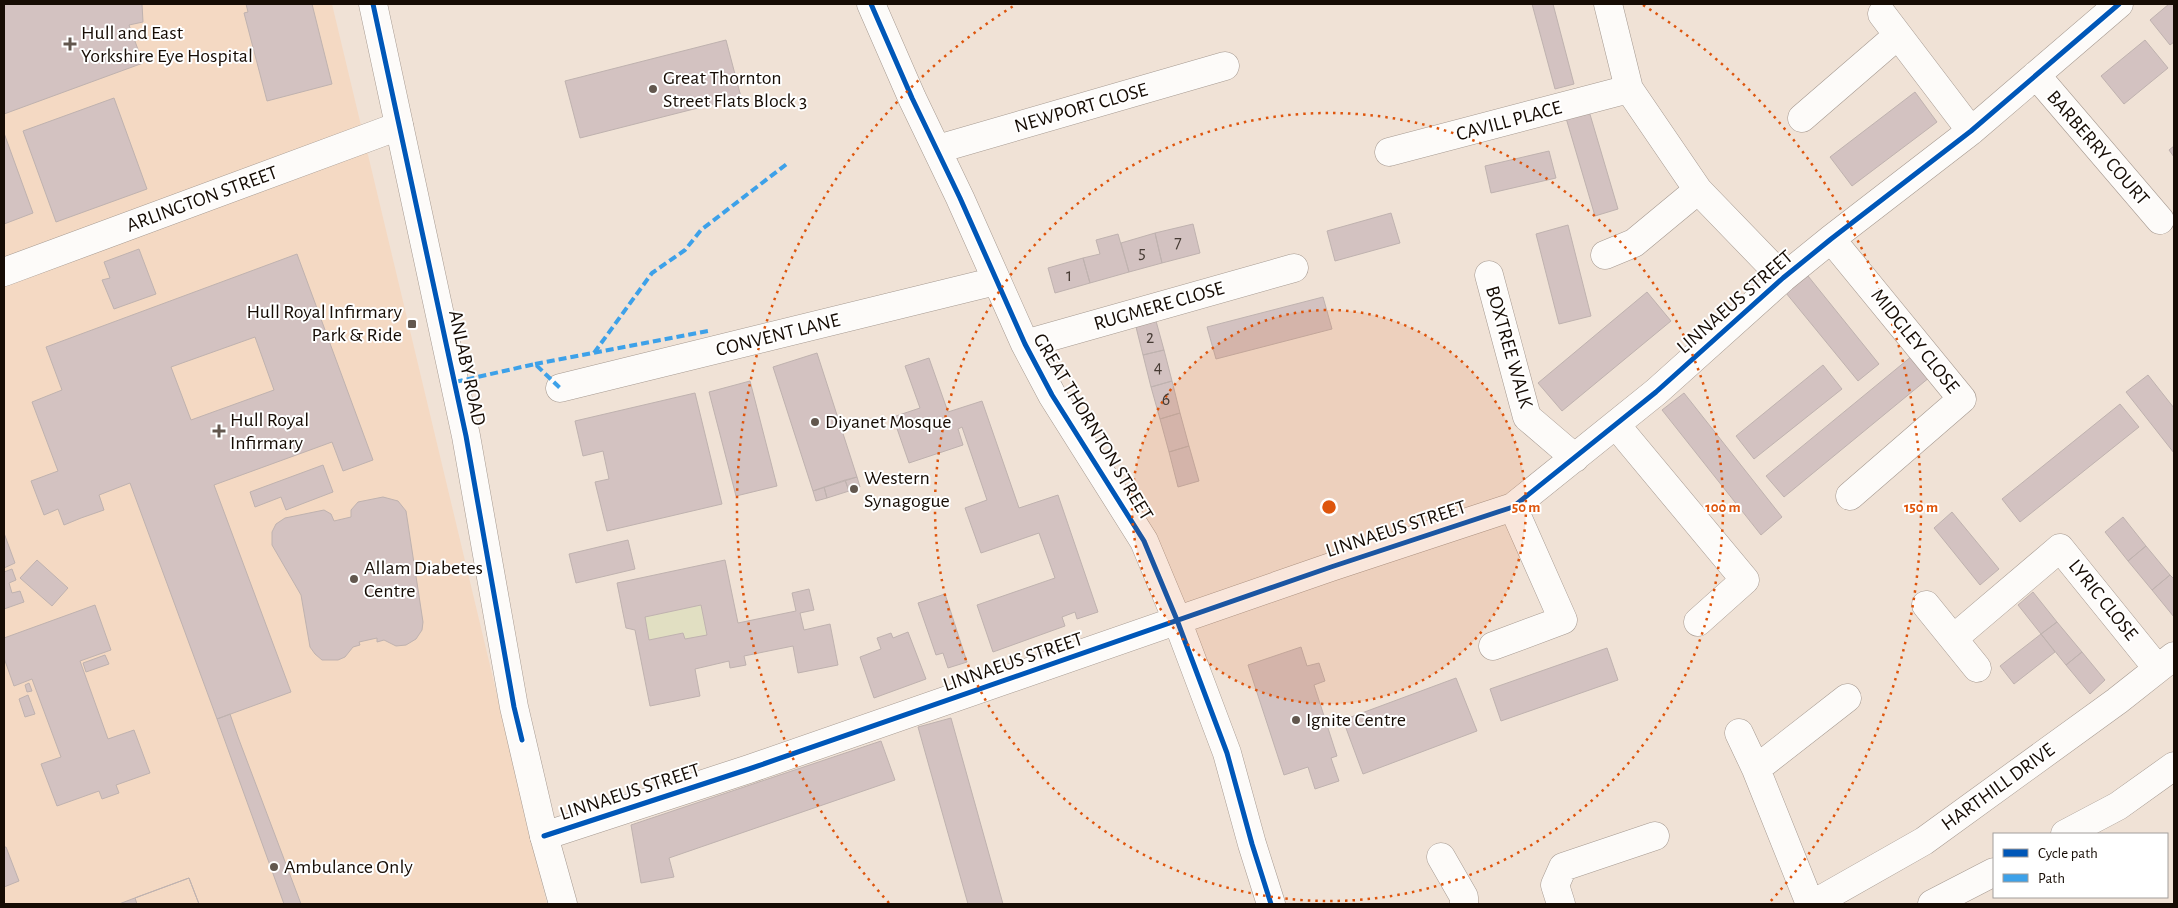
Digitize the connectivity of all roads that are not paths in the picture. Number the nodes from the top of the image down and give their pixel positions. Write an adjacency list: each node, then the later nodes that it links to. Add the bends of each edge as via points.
1 (373, 4): 9 (street, ANLABY ROAD)
2 (871, 4): 11 (street, GREAT THORNTON STREET)
3 (1608, 4): 7 (street)
4 (2116, 5): 6 (street, LINNAEUS STREET)
5 (1225, 66): 11 (street, NEWPORT CLOSE)
6 (2036, 75): 10 (street, LINNAEUS STREET); 14 (street, BARBERRY COURT)
7 (1629, 89): 12 (street, CAVILL PLACE); 13 (street)
8 (1802, 118): 10 (street, via 1889,25)
9 (399, 126): 18 (street, ARLINGTON STREET); 40 (street, ANLABY ROAD, via 466,436 514,707)
10 (1971, 131): 15 (street, LINNAEUS STREET)
11 (938, 149): 21 (street, GREAT THORNTON STREET)
12 (1389, 152)
13 (1698, 190): 16 (street, via 1634,243); 20 (street)
14 (2160, 220)
15 (1831, 239): 20 (street, LINNAEUS STREET); 26 (street, MIDGLEY CLOSE, via 1962,399)
16 (1605, 255)
17 (1294, 268): 22 (street, RUGMERE CLOSE)
18 (4, 272)
19 (1489, 276): 25 (street, BOXTREE WALK, via 1527,417)
20 (1783, 278): 24 (street, LINNAEUS STREET)
21 (996, 281): 22 (street, GREAT THORNTON STREET); 23 (street, CONVENT LANE)
22 (1025, 344): 29 (street, GREAT THORNTON STREET, via 1052,395 1144,541)
23 (560, 388)
24 (1616, 425): 25 (street, LINNAEUS STREET); 30 (street, via 1745,580)
25 (1575, 458): 27 (street, LINNAEUS STREET)
26 (1850, 496)
27 (1513, 507): 29 (street, LINNAEUS STREET); 32 (street, via 1563,620)
28 (1926, 605): 31 (street)
29 (1177, 620): 40 (street, LINNAEUS STREET, via 896,719); 45 (street, GREAT THORNTON STREET, via 1227,753)
30 (1698, 622)
31 (1954, 638): 33 (street, LYRIC CLOSE, via 2060,548); 34 (street)
32 (1493, 646)
33 (2166, 662): 48 (street, HARTHILL DRIVE, via 1924,841)
34 (1977, 668)
35 (1847, 698): 38 (street)
36 (1739, 733): 38 (street)
37 (2174, 766): 39 (street, via 2118,806)
38 (1756, 769): 48 (street)
39 (2067, 833)
40 (544, 836): 44 (street, ANLABY ROAD)
41 (1655, 836): 47 (street, via 1563,867 1555,885)
42 (1441, 857): 46 (street, via 1464,897)
43 (1993, 873): 49 (street)
44 (563, 904)
45 (1271, 904)
46 (1464, 904)
47 (1561, 904)
48 (1812, 904)
49 (1932, 904)

